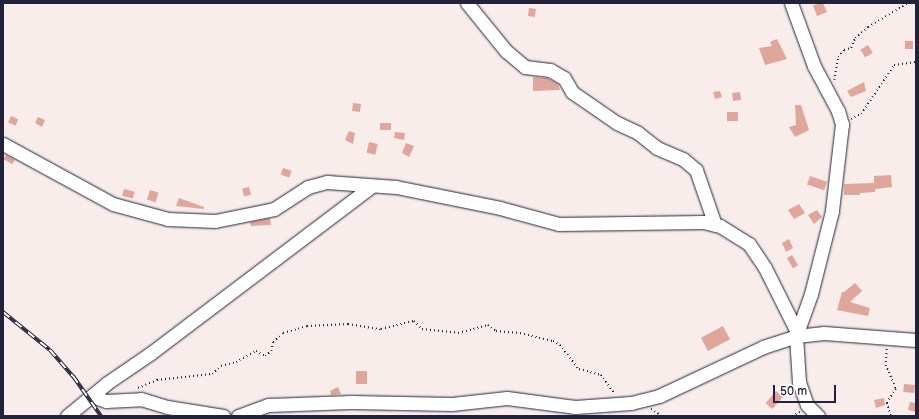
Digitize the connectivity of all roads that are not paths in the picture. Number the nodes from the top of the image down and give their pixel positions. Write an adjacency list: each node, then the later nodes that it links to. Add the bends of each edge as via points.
1 (467, 3): 5 (street, via 506,51 525,67 550,70 564,78 578,97 617,123 638,133 657,148 684,159 696,170)
2 (792, 3): 6 (street, via 814,66 842,124 832,211 811,294)
3 (3, 144): 4 (street, via 113,204 168,219 215,221 274,208 308,187 320,183)
4 (372, 186): 5 (street, via 411,190 500,208 559,224 684,221); 8 (street)
5 (715, 225): 6 (street, via 736,234 758,255)
6 (797, 334): 7 (street, via 824,333); 11 (street, via 763,347 659,396 623,403 562,406 507,398 452,404 381,402 269,405); 12 (street, via 799,382 807,404)
7 (916, 340)
8 (92, 396): 9 (street); 10 (street, via 106,401 141,399 167,407)
9 (67, 416)
10 (223, 416)
11 (238, 416)
12 (818, 416)

